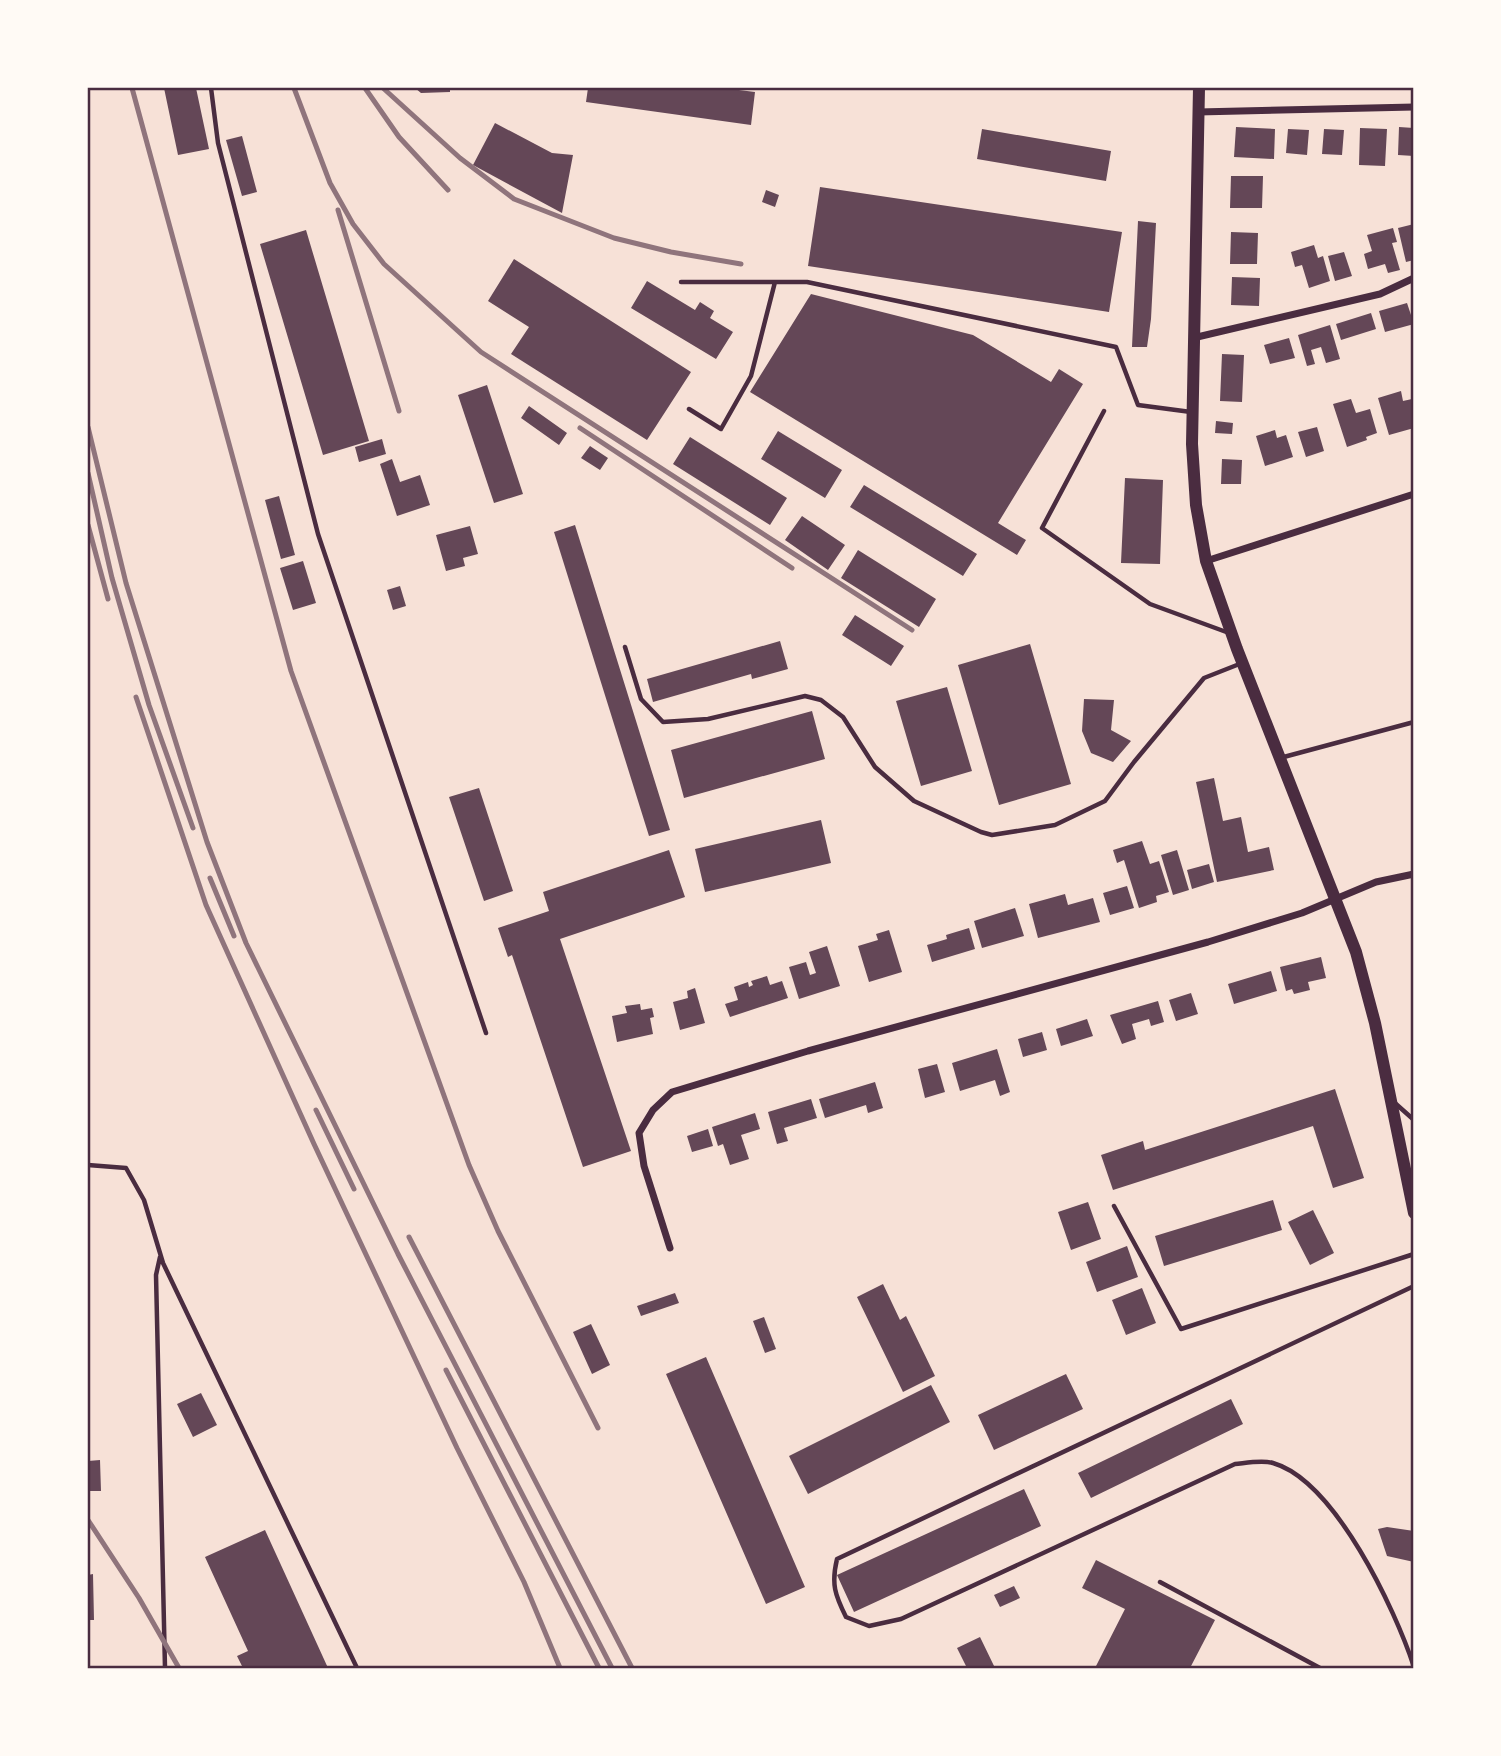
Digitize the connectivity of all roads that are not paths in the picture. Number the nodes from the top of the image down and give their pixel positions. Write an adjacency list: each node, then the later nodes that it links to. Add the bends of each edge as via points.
1 (211, 88): 21 (lane, via 218,143 318,534)
2 (1199, 88): 4 (main road)
3 (1413, 107): 4 (street)
4 (1198, 112): 8 (main road)
5 (1413, 278): 8 (street, via 1380,294)
6 (681, 282): 7 (lane)
7 (775, 282): 9 (lane, via 751,376 721,429); 11 (lane, via 807,282 1116,346 1138,405)
8 (1192, 338): 11 (main road)
9 (689, 409)
10 (1104, 411): 14 (lane, via 1042,528 1150,604)
11 (1192, 412): 13 (main road, via 1196,505)
12 (1413, 494): 13 (street)
13 (1206, 561): 14 (main road)
14 (1231, 633): 16 (main road)
15 (625, 647): 16 (lane, via 642,699 663,722 708,719 805,696 821,700 843,717 875,767 914,801 992,835 1055,825 1105,802 1204,678)
16 (1242, 663): 18 (main road)
17 (1413, 722): 18 (lane)
18 (1279, 758): 20 (main road)
19 (1413, 874): 20 (street, via 1376,882)
20 (1336, 899): 22 (main road, via 1375,1023); 27 (street, via 1208,942 672,1092 653,1110 639,1133 644,1166)
21 (486, 1033)
22 (1390, 1098): 23 (lane); 26 (main road)
23 (1413, 1120)
24 (88, 1165): 28 (lane, via 126,1168 144,1200)
25 (1114, 1206): 29 (lane, via 1181,1329)
26 (1413, 1213)
27 (670, 1248)
28 (161, 1254): 33 (lane, via 156,1275); 34 (lane)
29 (1413, 1254)
30 (1413, 1286): 32 (lane, via 837,1559 832,1579 846,1617 869,1626 901,1619 1235,1464 1272,1462 1305,1480 1335,1510 1404,1639)
31 (1160, 1583): 35 (lane)
32 (1413, 1667)
33 (165, 1668)
34 (357, 1668)
35 (1320, 1668)

